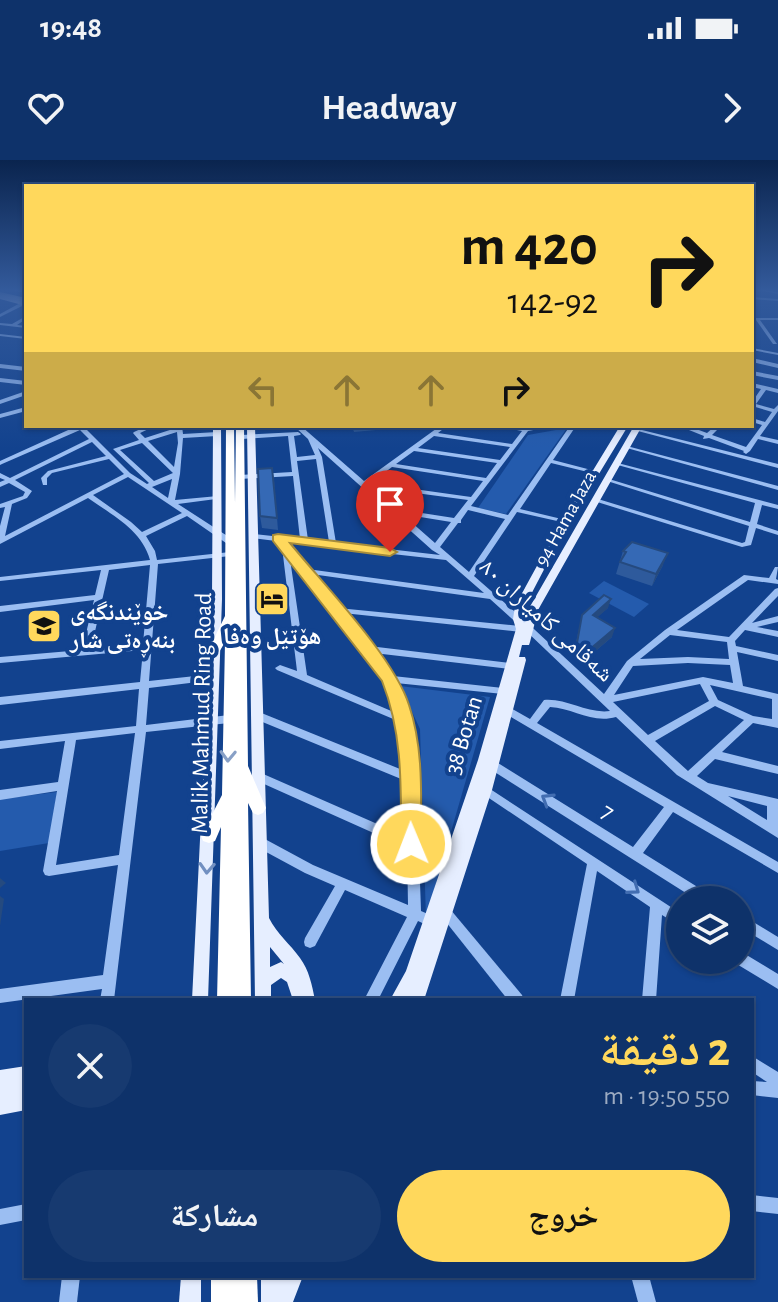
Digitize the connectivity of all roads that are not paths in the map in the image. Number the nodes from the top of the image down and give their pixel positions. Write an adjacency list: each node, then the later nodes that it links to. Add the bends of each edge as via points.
1 (775, 342): 3 (street)
2 (754, 349): 3 (street)
3 (768, 352): 4 (street)
4 (778, 354)
5 (24, 359): 9 (street)
6 (754, 360): 8 (street)
7 (0, 366): 9 (street)
8 (778, 366)
9 (12, 367): 10 (street)
10 (24, 369)
11 (754, 373): 12 (street)
12 (778, 378)
13 (0, 380): 14 (street)
14 (24, 381)
15 (754, 386): 16 (street)
16 (764, 388): 17 (street); 22 (street)
17 (778, 391)
18 (0, 396): 20 (street)
19 (24, 396): 20 (street)
20 (12, 399): 21 (street)
21 (0, 403): 26 (street)
22 (754, 403)
23 (754, 405): 24 (street)
24 (776, 409): 29 (street)
25 (24, 410): 26 (street)
26 (12, 413): 27 (street)
27 (0, 416)
28 (754, 421): 29 (street)
29 (766, 424): 49 (street)
30 (78, 428): 64 (street)
31 (81, 428): 51 (street)
32 (147, 428): 50 (street, via 136,433)
33 (441, 428): 46 (street)
34 (513, 428): 43 (street)
35 (539, 428): 43 (street)
36 (572, 428): 62 (street)
37 (623, 428): 71 (main road, 94 Hama Jaza)
38 (637, 428): 54 (main road, 94 Hama Jaza); 55 (street)
39 (688, 428): 48 (street)
40 (716, 428): 48 (street)
41 (221, 429): 42 (street); 67 (highway, Malik Mahmud Ring Road); 76 (main road)
42 (180, 430): 50 (street); 73 (street)
43 (526, 430): 53 (street)
44 (309, 431): 47 (street); 59 (street); 83 (street, شەقامی کامیاران ٨٠)
45 (246, 432): 47 (street); 77 (highway, Malik Mahmud Ring Road)
46 (433, 434): 53 (street); 56 (street)
47 (291, 435): 61 (street)
48 (708, 435): 55 (street); 57 (street)
49 (757, 437): 52 (street); 57 (street)
50 (142, 439): 73 (street); 86 (street, via 116,449)
51 (91, 440): 58 (street); 81 (street)
52 (778, 442)
53 (514, 446): 63 (street)
54 (625, 446): 65 (main road, 94 Hama Jaza); 66 (street)
55 (700, 446): 60 (street); 66 (street)
56 (413, 449): 63 (street); 68 (street)
57 (748, 450): 60 (street)
58 (108, 457): 72 (street); 82 (street, via 50,472)
59 (319, 457): 61 (street); 111 (street)
60 (743, 457): 69 (street)
61 (293, 459): 74 (street)
62 (550, 461): 71 (street); 100 (street)
63 (502, 462): 79 (street)
64 (0, 463)
65 (616, 463): 80 (main road, 94 Hama Jaza); 84 (street)
66 (688, 463): 70 (street)
67 (229, 465): 76 (highway); 110 (highway, Malik Mahmud Ring Road)
68 (390, 465): 79 (street); 83 (street)
69 (778, 466)
70 (702, 467): 78 (street); 84 (street)
71 (596, 472): 102 (main road, 94 Hama Jaza)
72 (128, 474): 86 (street); 88 (street)
73 (177, 474): 86 (street); 94 (street)
74 (295, 474): 77 (street); 108 (street)
75 (0, 475): 81 (street)
76 (216, 475): 90 (main road)
77 (247, 477): 106 (main road); 139 (highway, Malik Mahmud Ring Road)
78 (743, 478): 87 (street); 89 (street)
79 (489, 480): 91 (street)
80 (607, 480): 92 (main road, 94 Hama Jaza); 103 (street)
81 (12, 482): 85 (street); 95 (street, via 29,494)
82 (45, 484)
83 (365, 484): 91 (street); 98 (street, شەقامی کامیاران ٨٠)
84 (693, 484): 89 (street)
85 (0, 485)
86 (150, 485): 94 (street)
87 (778, 488)
88 (88, 495): 105 (street); 107 (street)
89 (735, 496): 93 (street)
90 (216, 497): 94 (street); 110 (main road)
91 (474, 499): 97 (street)
92 (596, 500): 103 (street, via 739,545 748,543); 128 (main road, 94 Hama Jaza)
93 (759, 502): 96 (street); 103 (street)
94 (171, 503): 99 (street)
95 (4, 506): 107 (street)
96 (778, 507)
97 (468, 508): 100 (street); 101 (street)
98 (394, 511): 101 (street); 112 (street, شەقامی کامیاران ٨٠)
99 (186, 514): 105 (street); 110 (street)
100 (514, 514): 102 (street); 118 (street)
101 (458, 521): 112 (street)
102 (566, 521): 128 (main road, 94 Hama Jaza, via 520,606)
103 (751, 524): 104 (street)
104 (778, 533)
105 (142, 535): 114 (street, via 152,546)
106 (253, 536): 109 (street); 139 (main road)
107 (0, 541)
108 (304, 541): 109 (street); 111 (street)
109 (282, 542): 117 (street); 144 (street)
110 (223, 546): 114 (street); 126 (highway, Malik Mahmud Ring Road); 136 (main road)
111 (333, 546): 113 (street)
112 (435, 548): 113 (street, شەقامی کامیاران ٨٠)
113 (447, 558): 118 (street, شەقامی کامیاران ٨٠)
114 (154, 562): 115 (street); 133 (street)
115 (105, 569): 119 (street); 122 (street)
116 (778, 569): 120 (street)
117 (305, 571): 123 (street); 125 (street)
118 (469, 577): 123 (street, شەقامی کامیاران ٨٠)
119 (0, 579)
120 (775, 581): 130 (street, via 744,579)
121 (778, 591): 129 (street)
122 (98, 597): 124 (street); 135 (street)
123 (492, 597): 128 (street, شەقامی کامیاران ٨٠)
124 (0, 609)
125 (335, 610): 128 (street); 134 (street)
126 (231, 615): 136 (highway); 158 (highway, Malik Mahmud Ring Road)
127 (778, 619): 129 (street)
128 (523, 626): 142 (main road, 38 Botan); 152 (street, شەقامی کامیاران ٨٠); 155 (main road, 38 Botan)
129 (745, 628): 131 (street); 132 (street)
130 (668, 632): 132 (street); 141 (street)
131 (778, 634)
132 (732, 644): 137 (street); 140 (street)
133 (147, 647): 135 (street); 148 (street)
134 (368, 649): 142 (street); 146 (street)
135 (86, 651): 138 (street)
136 (214, 651): 145 (main road)
137 (778, 658)
138 (0, 660)
139 (249, 660): 157 (main road); 169 (highway, Malik Mahmud Ring Road)
140 (735, 662): 141 (street); 149 (street)
141 (630, 663): 152 (street)
142 (510, 666): 150 (main road, 38 Botan)
143 (280, 668): 144 (street)
144 (302, 676): 161 (street)
145 (214, 677): 148 (street); 160 (main road)
146 (390, 679): 150 (street); 161 (street)
147 (703, 680): 149 (street); 152 (street); 154 (street)
148 (143, 684): 153 (street); 164 (street)
149 (738, 686): 151 (street)
150 (503, 691): 170 (main road, 38 Botan)
151 (778, 697): 163 (street)
152 (605, 700): 156 (street, شەقامی کامیاران ٨٠)
153 (0, 701)
154 (715, 702): 159 (street); 166 (street)
155 (507, 710): 162 (street); 170 (main road, 38 Botan)
156 (618, 713): 162 (street, via 593,717 547,703); 166 (street, شەقامی کامیاران ٨٠)
157 (256, 715): 172 (main road); 174 (street)
158 (229, 719): 160 (street); 179 (highway, Malik Mahmud Ring Road, one-way to 179)
159 (751, 719): 163 (street); 168 (street)
160 (213, 720): 164 (street); 184 (main road)
161 (404, 720): 174 (street)
162 (531, 724): 181 (street)
163 (778, 724)
164 (141, 729): 165 (street); 188 (street)
165 (71, 737): 167 (street); 176 (street)
166 (648, 740): 173 (street, شەقامی کامیاران ٨٠)
167 (0, 745)
168 (713, 754): 171 (street); 173 (street)
169 (241, 763): 182 (highway); 212 (highway, Malik Mahmud Ring Road)
170 (489, 763): 177 (main road, 38 Botan); 187 (street, 7, one-way to 170)
171 (778, 770)
172 (257, 776): 182 (main road); 186 (street)
173 (689, 777): 175 (street, شەقامی کامیاران ٨٠)
174 (410, 778): 186 (street)
175 (700, 784): 180 (street); 183 (street, شەقامی کامیاران ٨٠)
176 (64, 786): 178 (street); 188 (street, via 49,871)
177 (481, 787): 189 (street); 195 (main road, 38 Botan); 198 (main road, 38 Botan)
178 (0, 795)
179 (227, 796): 184 (highway); 211 (highway, Malik Mahmud Ring Road)
180 (775, 803): 183 (street)
181 (671, 806): 187 (street); 190 (street)
182 (258, 808): 185 (main road)
183 (776, 832)
184 (209, 836): 210 (main road, one-way to 210)
185 (259, 842): 191 (street); 197 (main road)
186 (411, 844): 196 (street)
187 (635, 854): 192 (street, 7)
188 (125, 859): 204 (street)
189 (593, 861): 193 (street, one-way to 193); 220 (street)
190 (778, 868)
191 (343, 883): 196 (street); 200 (street)
192 (686, 886)
193 (656, 905): 194 (street); 208 (street)
194 (666, 911)
195 (446, 913): 202 (main road, 38 Botan); 219 (street)
196 (415, 914): 198 (street); 215 (street)
197 (261, 918): 206 (main road); 214 (main road, via 276,944 297,963)
198 (431, 921): 216 (main road, 38 Botan)
199 (754, 929): 201 (street)
200 (310, 942)
201 (778, 944)
202 (428, 966): 217 (main road, 38 Botan); 218 (main road, 38 Botan)
203 (754, 967): 205 (street)
204 (110, 981): 207 (street); 209 (street)
205 (778, 982)
206 (262, 993): 213 (main road, via 273,972 289,971)
207 (0, 996)
208 (649, 996)
209 (107, 998)
210 (200, 998)
211 (227, 998)
212 (241, 998)
213 (299, 998)
214 (307, 998)
215 (372, 998)
216 (399, 998)
217 (407, 998)
218 (417, 998)
219 (515, 998)
220 (567, 998)
221 (754, 1064): 224 (street)
222 (24, 1075): 223 (main road)
223 (0, 1079)
224 (778, 1081)
225 (24, 1085): 227 (main road)
226 (754, 1088): 229 (street)
227 (0, 1089)
228 (24, 1091): 230 (main road)
229 (778, 1091)
230 (0, 1096)
231 (24, 1101): 232 (main road)
232 (0, 1106)
233 (754, 1203): 234 (street)
234 (778, 1206)
235 (24, 1212): 236 (street)
236 (0, 1217)
237 (71, 1278): 244 (street)
238 (191, 1278): 245 (main road)
239 (223, 1278): 246 (highway)
240 (245, 1278): 247 (highway)
241 (271, 1278): 248 (main road)
242 (292, 1278): 249 (main road)
243 (641, 1278): 250 (street)
244 (68, 1302)
245 (190, 1302)
246 (223, 1302)
247 (246, 1302)
248 (272, 1302)
249 (282, 1302)
250 (647, 1302)

